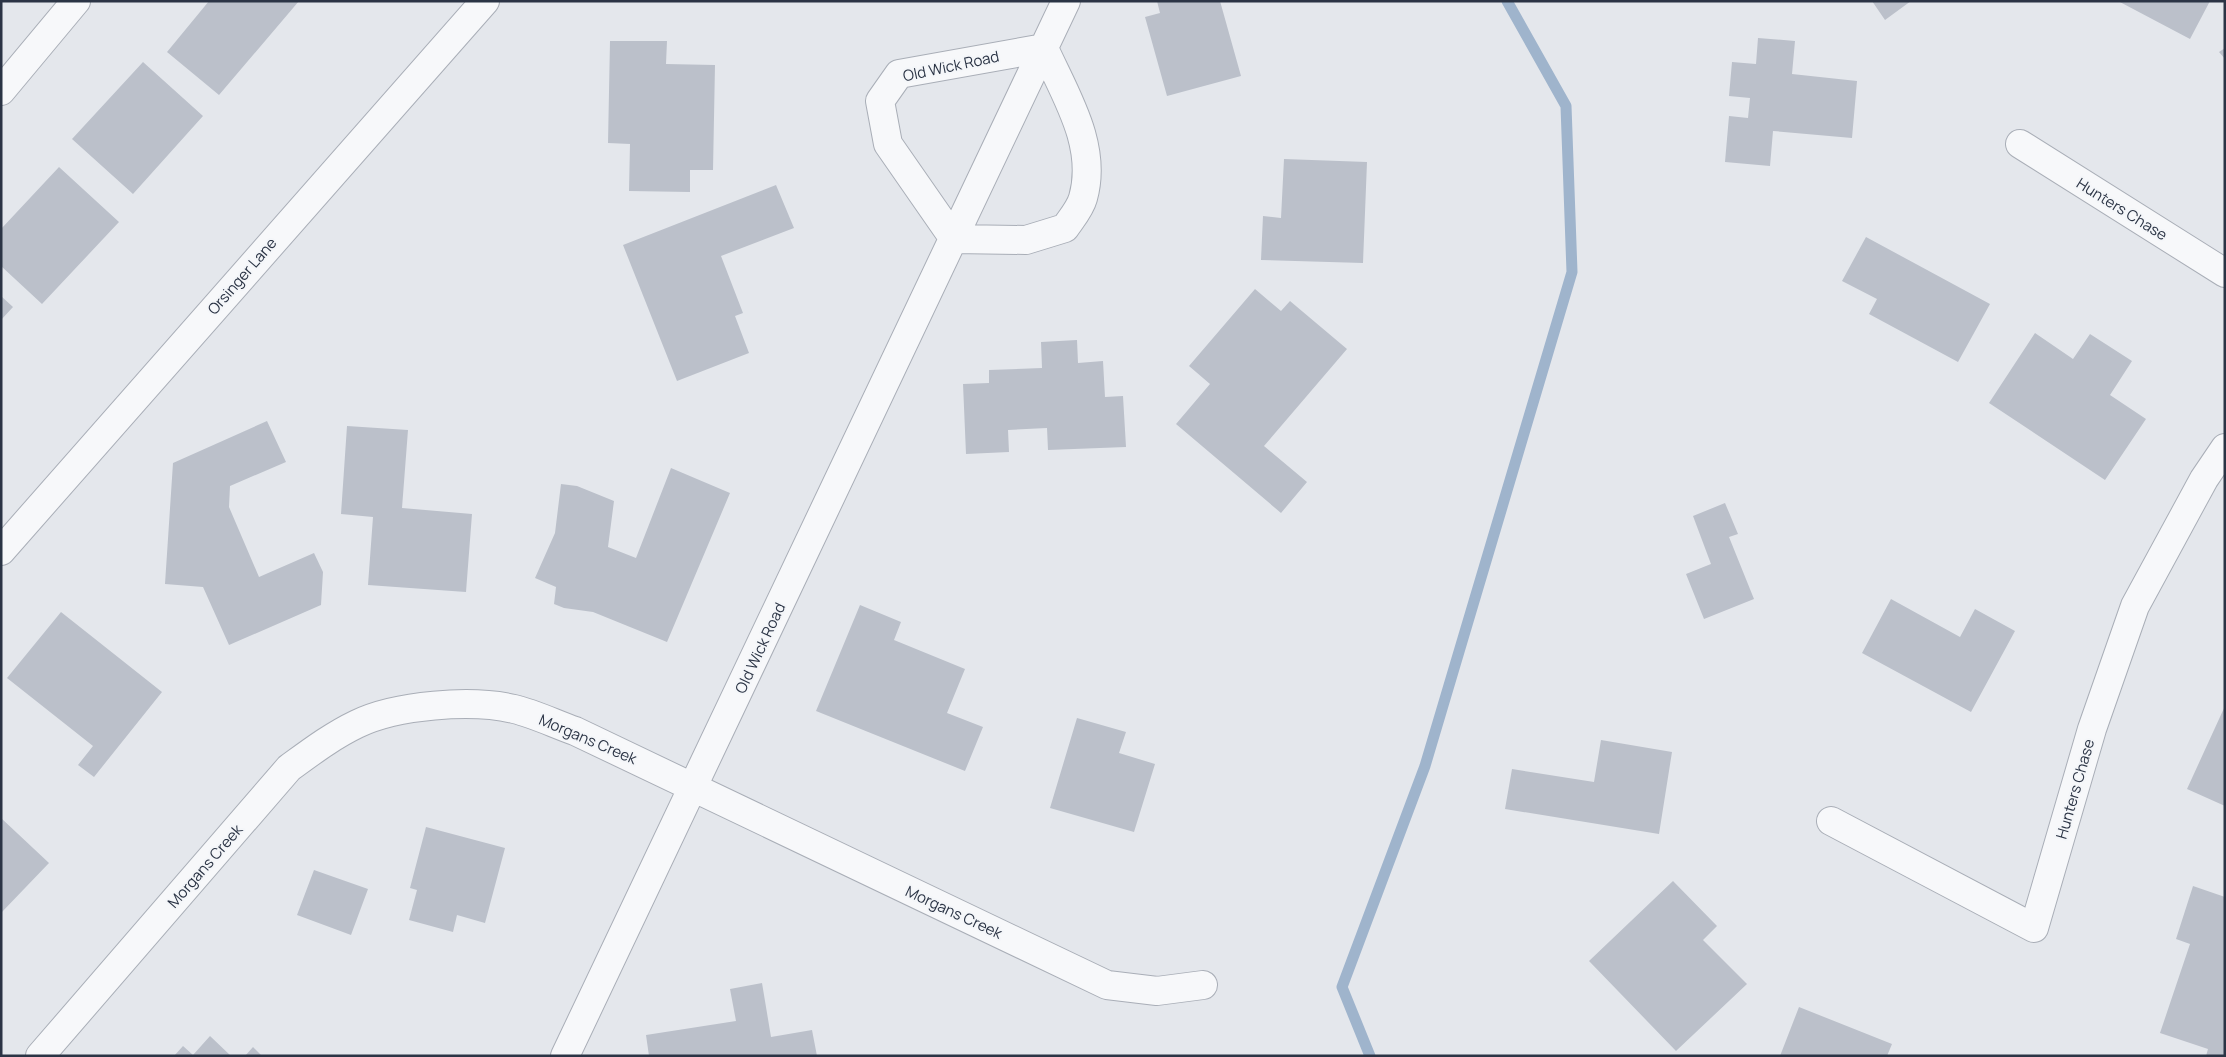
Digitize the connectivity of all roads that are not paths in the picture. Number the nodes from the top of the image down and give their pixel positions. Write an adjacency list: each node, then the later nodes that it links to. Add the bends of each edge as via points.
1 (76, 1): 5 (street)
2 (485, 1): 10 (street, Orsinger Lane)
3 (1066, 1): 4 (street, Old Wick Road)
4 (1044, 48): 7 (street, Old Wick Road); 7 (street, via 1082,132 1088,163 1083,200 1065,228 1026,240); 7 (street, Old Wick Road, via 899,74 880,101 888,144)
5 (1, 91)
6 (2020, 144): 8 (street, Hunters Chase)
7 (954, 239): 11 (street, Old Wick Road)
8 (2225, 273)
9 (2225, 448): 12 (street, Hunters Chase, via 2204,478 2135,606 2092,729 2034,928)
10 (1, 551)
11 (693, 788): 13 (street, Morgans Creek, via 1107,985 1157,991); 14 (street, Morgans Creek, via 575,730 514,709 456,704 394,711 358,724 324,743 290,768); 15 (street, Old Wick Road)
12 (1831, 821)
13 (1203, 985)
14 (40, 1056)
15 (565, 1056)

